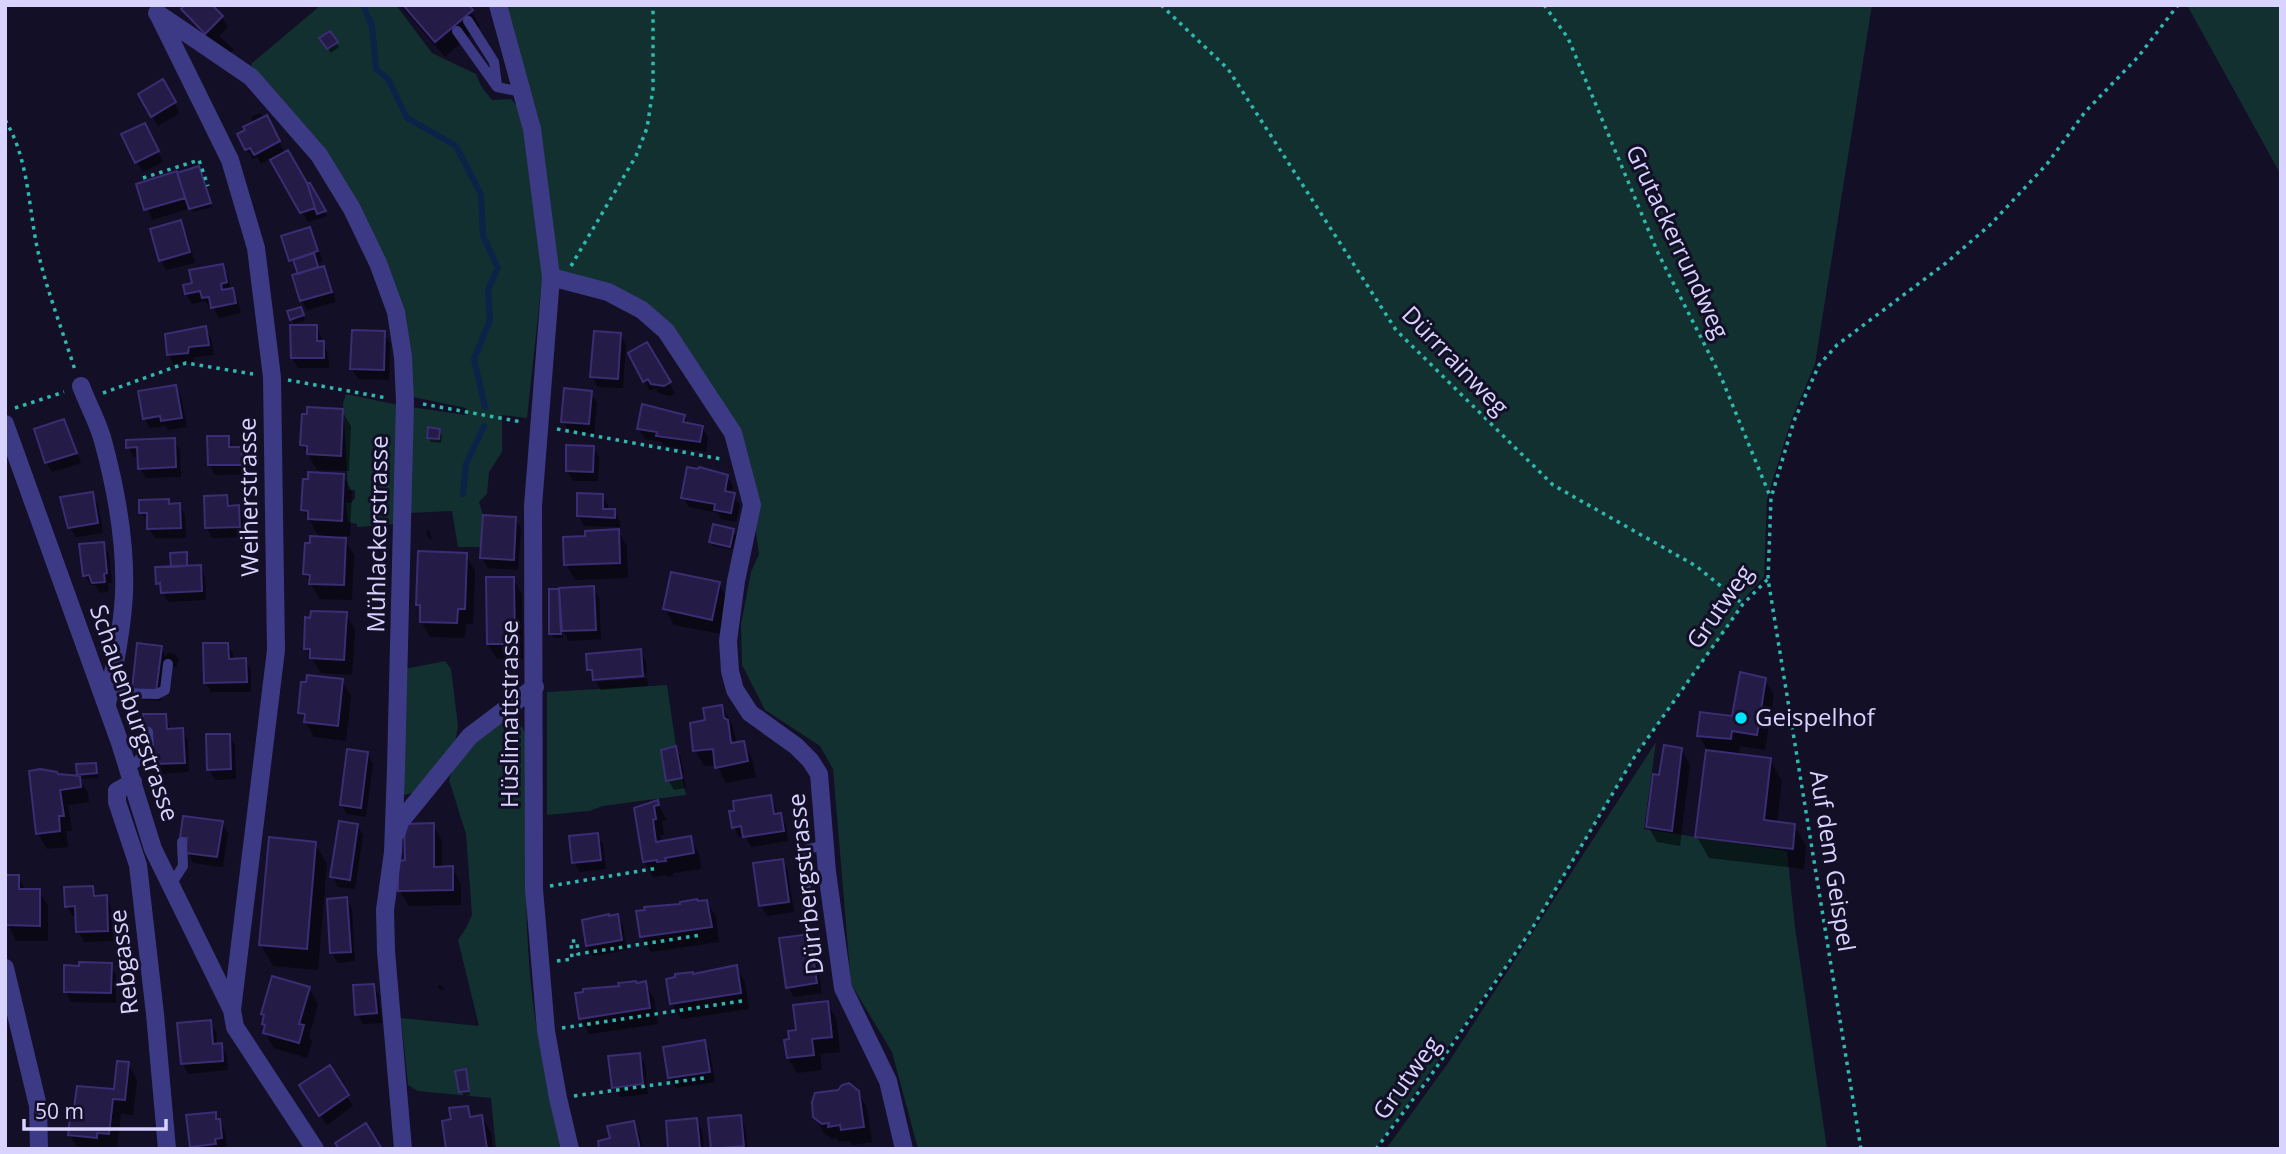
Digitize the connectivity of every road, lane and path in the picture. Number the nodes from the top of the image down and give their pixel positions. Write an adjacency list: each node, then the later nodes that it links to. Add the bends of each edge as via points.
1 (653, 5): 14 (path, via 653,89 647,128 636,156)
2 (1161, 5): 23 (path, Dürrrainweg, via 1228,69 1396,330 1553,485 1696,566)
3 (1544, 5): 21 (path, Grutackerrundweg, via 1568,38 1658,253 1721,377)
4 (2178, 5): 21 (path, Grutweg, via 2138,57 2085,112 2047,164 1990,225 1837,345 1819,365 1794,421)
5 (497, 6): 10 (street, Hüslimattstrasse)
6 (153, 9): 15 (street, Weiherstrasse, via 230,160 256,248); 31 (street, Mühlackerstrasse, via 251,77 319,155 352,209 396,312 405,401)
7 (468, 21): 9 (lane, via 494,62)
8 (457, 31): 9 (lane)
9 (497, 87): 10 (lane)
10 (522, 92): 14 (street, Hüslimattstrasse)
11 (5, 120): 16 (path, via 15,137 39,255)
12 (143, 178): 13 (path, via 199,160)
13 (208, 186)
14 (557, 279): 19 (street, Hüslimattstrasse); 20 (street, Dürrbergstrasse, via 608,292 642,310 666,331 733,433)
15 (272, 377): 16 (path, via 186,362); 40 (street, Weiherstrasse, via 276,650)
16 (83, 393): 17 (path); 26 (street, via 105,449 121,540 124,592)
17 (5, 412)
18 (5, 424): 26 (street, Schauenburgstrasse)
19 (539, 425): 20 (path); 25 (street, Hüslimattstrasse, via 533,506)
20 (741, 463): 30 (street, Dürrbergstrasse, via 752,505 728,642 730,671 750,713 796,746 818,774)
21 (1771, 498): 22 (path, Grutweg)
22 (1768, 579): 23 (path, Grutweg); 51 (path, Auf dem Geispel)
23 (1744, 604): 50 (path, Grutweg, via 1635,756 1530,932)
24 (168, 664): 26 (lane, via 165,690)
25 (535, 687): 31 (street, via 470,736 400,822); 41 (street, Hüslimattstrasse, via 534,888)
26 (108, 699): 28 (street, Schauenburgstrasse)
27 (148, 732): 28 (lane, via 149,747)
28 (130, 775): 34 (street, Schauenburgstrasse); 45 (street, Rebgasse, via 117,791 117,802 138,865)
29 (182, 842): 34 (lane, via 183,866)
30 (825, 845): 35 (lane, via 808,849); 49 (street, Dürrbergstrasse, via 843,988 888,1081)
31 (393, 852): 47 (street, Mühlackerstrasse, via 385,910 386,951)
32 (658, 868): 33 (path)
33 (555, 885)
34 (170, 886): 40 (street, Schauenburgstrasse)
35 (805, 886)
36 (701, 935): 37 (path, via 578,954 576,941 571,941)
37 (572, 959)
38 (5, 968): 44 (street, via 38,1106)
39 (742, 1001): 41 (path)
40 (232, 1010): 46 (street, Schauenburgstrasse, via 235,1027)
41 (547, 1031): 43 (street, Hüslimattstrasse)
42 (704, 1078): 43 (path)
43 (558, 1098): 48 (street, Hüslimattstrasse)
44 (39, 1149)
45 (167, 1149)
46 (315, 1149)
47 (403, 1149)
48 (570, 1149)
49 (904, 1149)
50 (1376, 1149)
51 (1861, 1149)

